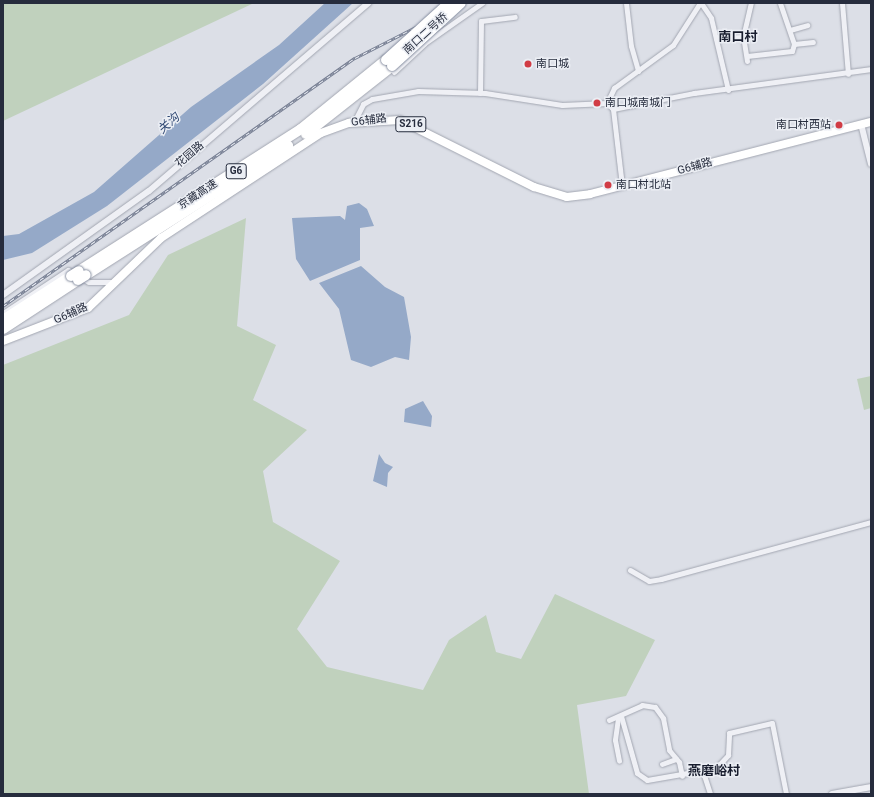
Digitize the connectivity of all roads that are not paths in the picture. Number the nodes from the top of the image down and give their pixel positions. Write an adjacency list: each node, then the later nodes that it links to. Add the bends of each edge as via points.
1 (368, 3): 32 (street, 花园路, via 148,191)
2 (450, 3): 17 (highway, 南口二号桥, bridge)
3 (461, 3): 17 (highway, 南口二号桥, bridge)
4 (482, 3): 17 (street)
5 (626, 3): 18 (street, via 631,46)
6 (701, 3): 14 (street, via 711,18); 18 (street, via 673,45)
7 (751, 3): 13 (street)
8 (780, 3): 12 (street)
9 (842, 3): 20 (street)
10 (515, 17): 22 (street, via 481,21)
11 (807, 25): 12 (street)
12 (790, 30): 16 (street)
13 (743, 37): 14 (street); 16 (street, via 747,59 786,54 792,51)
14 (716, 38): 21 (street)
15 (814, 42): 16 (street)
16 (794, 44)
17 (391, 66): 30 (highway, via 304,135)
18 (638, 70): 23 (street, via 614,88)
19 (871, 70): 20 (street)
20 (848, 74): 21 (street)
21 (728, 90): 24 (street)
22 (480, 93): 23 (street, via 562,105); 25 (street, via 418,91 372,99 363,104)
23 (607, 103): 24 (street)
24 (613, 109): 29 (street)
25 (354, 122): 29 (main road, G6辅路 / S216, via 400,120 558,196 577,196); 31 (main road, G6辅路 / S216, via 321,133 173,230 148,249)
26 (871, 122): 27 (main road, G6辅路 / S216)
27 (861, 124): 28 (street); 29 (main road, G6辅路 / S216)
28 (871, 164)
29 (622, 186)
30 (78, 276): 34 (highway); 35 (highway)
31 (116, 282): 33 (street, via 89,282 68,270); 36 (main road, G6辅路 / S216, via 88,308)
32 (3, 295)
33 (3, 313)
34 (3, 320)
35 (3, 329)
36 (3, 341)
37 (871, 522): 38 (street, via 661,579 643,579)
38 (630, 570)
39 (620, 717): 40 (street); 41 (street, via 642,705 655,707 663,718 669,750); 42 (street, via 615,740); 45 (street, via 639,778 657,780)
40 (609, 720)
41 (676, 759): 43 (street); 45 (street)
42 (619, 761)
43 (662, 764)
44 (703, 772): 45 (street); 47 (street); 48 (street, via 724,762 729,733 768,722 775,728)
45 (682, 776)
46 (871, 787): 49 (street)
47 (710, 794)
48 (786, 794)
49 (832, 794)

